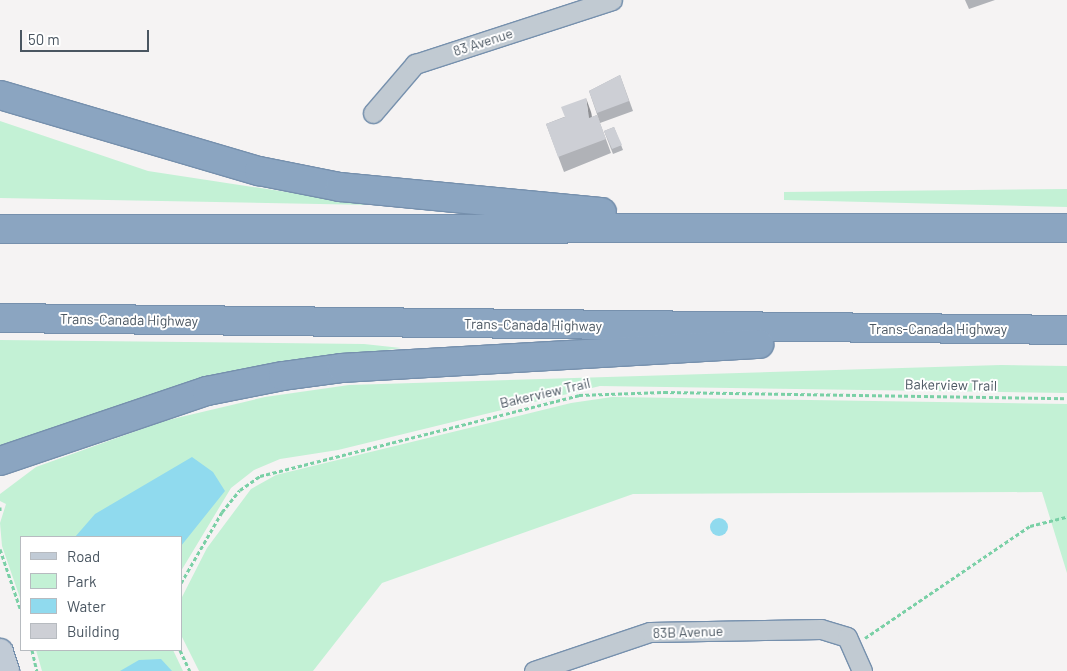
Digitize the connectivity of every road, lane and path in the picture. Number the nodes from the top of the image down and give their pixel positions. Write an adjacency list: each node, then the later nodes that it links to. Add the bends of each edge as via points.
1 (612, 0): 3 (street, 83 Avenue, via 415,64)
2 (0, 95): 4 (highway, via 259,171 340,187 441,200)
3 (373, 112)
4 (793, 228): 5 (highway); 6 (highway)
5 (1067, 228)
6 (0, 229)
7 (0, 318): 8 (highway, Trans-Canada Highway)
8 (936, 330): 9 (highway, Trans-Canada Highway); 11 (highway, via 612,355 342,368 283,376 207,391)
9 (1067, 330)
10 (1067, 398): 16 (path, Bakerview Trail, via 664,392 579,395 260,476 240,490 222,512)
11 (3, 463)
12 (0, 507): 13 (path)
13 (0, 511)
14 (1067, 517): 18 (path, via 1030,526)
15 (0, 549): 17 (path)
16 (182, 581)
17 (20, 609)
18 (850, 642): 25 (street, 83B Avenue, via 821,629 650,632); 26 (street)
19 (32, 651): 23 (path)
20 (180, 651): 24 (path)
21 (0, 652): 22 (main road)
22 (6, 671)
23 (37, 671)
24 (190, 671)
25 (534, 671)
26 (862, 671)

